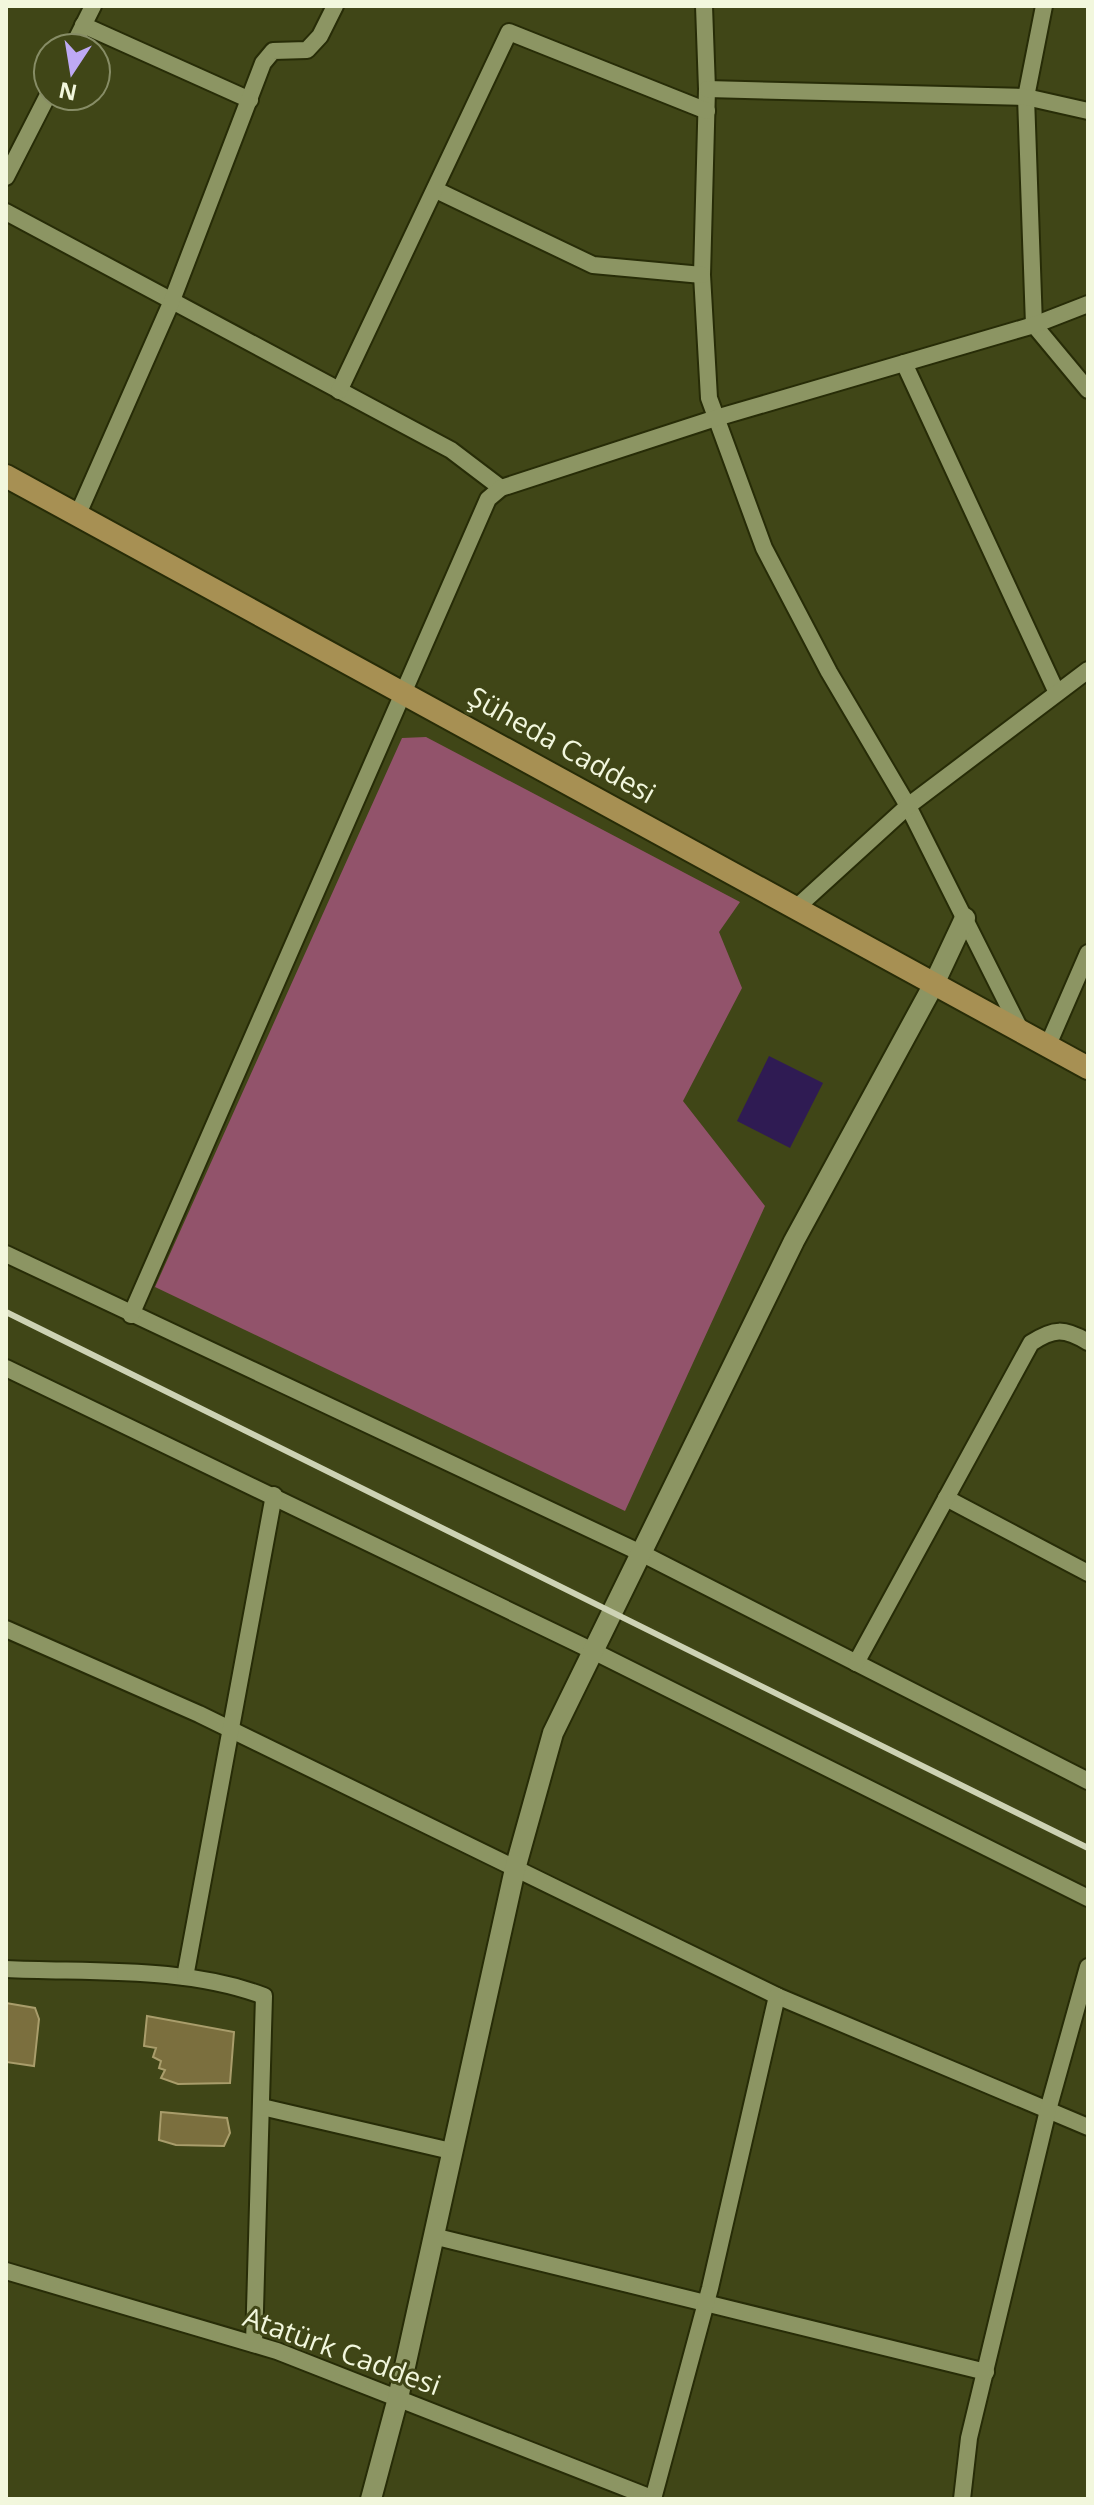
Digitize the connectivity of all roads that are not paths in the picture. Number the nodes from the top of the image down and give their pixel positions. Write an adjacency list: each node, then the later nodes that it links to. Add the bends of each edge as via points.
1 (335, 6): 9 (street, via 307,50 273,51)
2 (704, 6): 7 (street)
3 (1044, 6): 8 (street)
4 (91, 7): 5 (street)
5 (83, 25): 6 (street); 9 (street)
6 (80, 32)
7 (707, 89): 8 (street); 10 (street)
8 (1026, 97): 11 (street); 19 (street)
9 (250, 100): 17 (street)
10 (707, 111): 14 (street, via 509,32); 16 (street)
11 (1088, 111)
12 (39, 112): 13 (street)
13 (6, 177)
14 (436, 190): 16 (street, via 593,265); 22 (street)
15 (6, 212): 17 (street)
16 (702, 275): 23 (street, via 709,398)
17 (171, 303): 22 (street); 26 (street)
18 (1088, 304): 19 (street)
19 (1034, 325): 20 (street); 21 (street)
20 (904, 363): 23 (street); 29 (street)
21 (1088, 390)
22 (339, 391): 25 (street, via 451,450)
23 (716, 418): 25 (street); 30 (street, via 764,548)
24 (6, 476): 26 (main road, Şüheda Caddesi)
25 (501, 488): 28 (street, via 488,499)
26 (78, 514): 28 (main road, Şüheda Caddesi)
27 (1088, 670): 29 (street)
28 (404, 693): 31 (main road, Şüheda Caddesi); 39 (street)
29 (1057, 693): 30 (street)
30 (908, 806): 31 (street); 32 (street)
31 (796, 908): 34 (main road, Şüheda Caddesi)
32 (965, 918): 34 (street); 35 (street)
33 (1088, 953): 36 (street)
34 (934, 984): 35 (main road, Şüheda Caddesi); 44 (street, via 794,1241)
35 (1020, 1029): 36 (main road, Şüheda Caddesi)
36 (1048, 1045): 37 (main road, Şüheda Caddesi)
37 (1088, 1068)
38 (6, 1254): 39 (street)
39 (131, 1315): 44 (street)
40 (1088, 1342): 43 (street, via 1067,1329 1031,1343)
41 (6, 1368): 42 (street)
42 (274, 1495): 47 (street); 49 (street)
43 (946, 1498): 45 (street); 48 (street)
44 (643, 1554): 47 (street); 48 (street)
45 (1088, 1573)
46 (6, 1629): 49 (street)
47 (593, 1651): 51 (street, via 553,1733); 52 (street)
48 (856, 1663): 50 (street)
49 (228, 1728): 51 (street); 55 (street)
50 (1088, 1781)
51 (515, 1869): 56 (street); 60 (street)
52 (1088, 1898)
53 (1088, 1967): 58 (street)
54 (6, 1969): 55 (street)
55 (185, 1977): 57 (street, via 264,1996)
56 (777, 1996): 58 (street); 63 (street)
57 (262, 2107): 60 (street); 64 (street)
58 (1048, 2110): 59 (street); 65 (street)
59 (1088, 2127)
60 (451, 2151): 61 (street)
61 (433, 2236): 63 (street); 66 (street)
62 (6, 2271): 64 (street, Atatürk Caddesi)
63 (705, 2305): 65 (street); 68 (street)
64 (254, 2344): 66 (street, Atatürk Caddesi)
65 (986, 2372): 69 (street, via 969,2438)
66 (398, 2398): 67 (street); 68 (street, Atatürk Caddesi)
67 (371, 2499)
68 (653, 2499)
69 (962, 2499)

